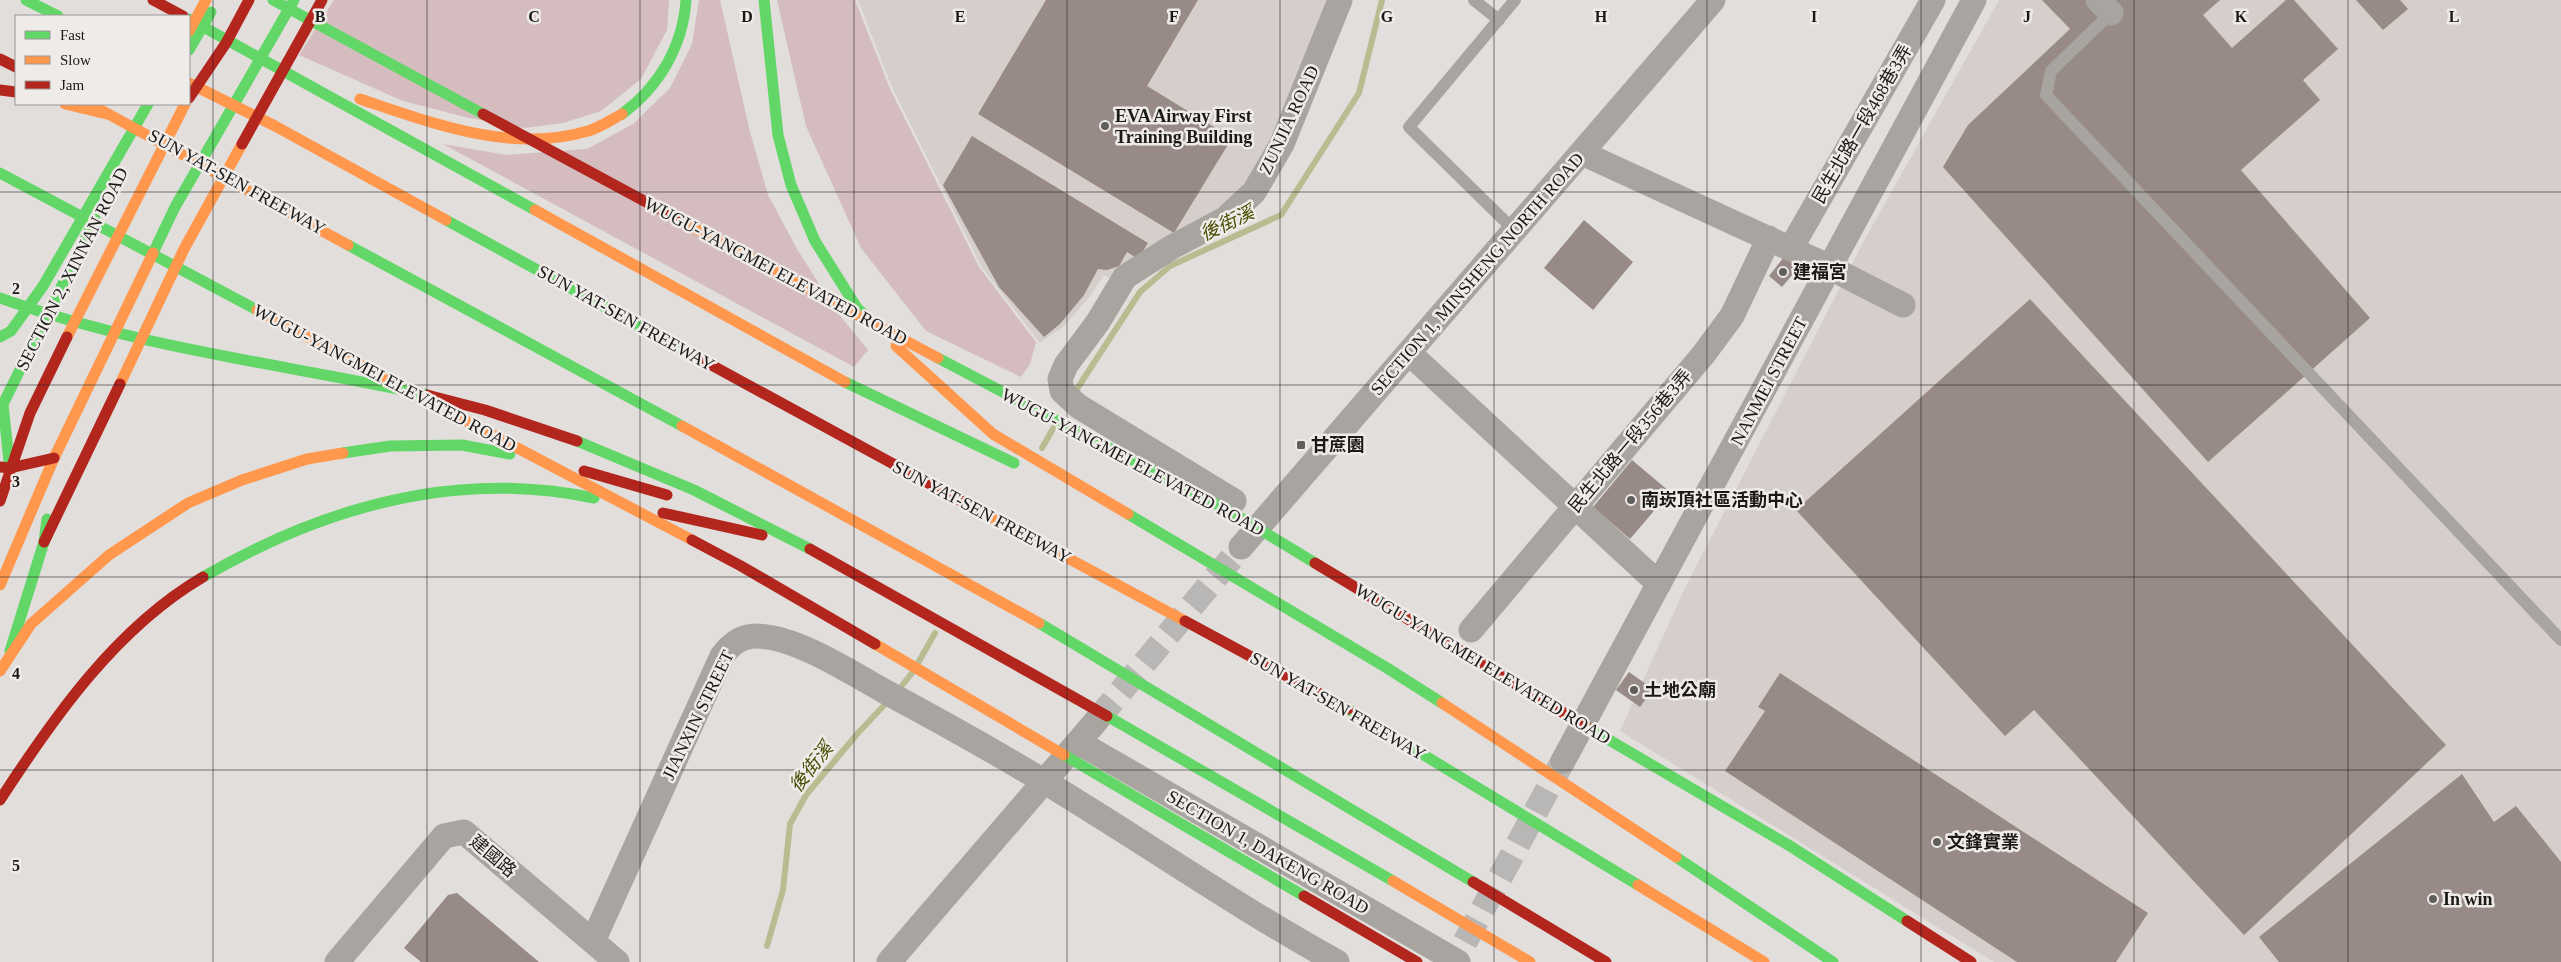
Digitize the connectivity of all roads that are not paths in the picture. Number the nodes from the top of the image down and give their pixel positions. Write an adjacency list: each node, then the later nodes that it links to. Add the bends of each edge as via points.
1 (26, 0): 19 (main road)
2 (153, 0): 20 (main road)
3 (206, 0): 23 (main road)
4 (218, 0): 25 (main road)
5 (249, 0): 32 (main road, SECTION 2, XINNAN ROAD, via 226,43)
6 (273, 0): 82 (main road, WUGU-YANGMEI ELEVATED ROAD, via 822,297 1231,512 1790,846)
7 (294, 0): 48 (main road, via 175,207)
8 (322, 0): 57 (main road, via 184,249)
9 (686, 0): 28 (main road, via 686,12 675,49 659,78 639,102 594,130 563,138 520,140 479,135)
10 (752, 0): 24 (main road)
11 (764, 0): 24 (main road)
12 (1340, 0): 56 (street, ZUNJIA ROAD, via 1282,144 1254,192 1225,220 1172,247 1125,277 1060,379 1070,398)
13 (1474, 0): 22 (lane)
14 (1515, 0): 22 (lane)
15 (1713, 0): 39 (street, SECTION 1, MINSHENG NORTH ROAD)
16 (1933, 0): 42 (street, 民生北路一段468巷3弄)
17 (1974, 0): 43 (street, NANMEI STREET)
18 (2104, 6): 63 (lane, via 2051,71 2046,95)
19 (56, 15)
20 (181, 15)
21 (190, 20): 28 (main road)
22 (1498, 20): 41 (lane, via 1409,127)
23 (190, 29)
24 (766, 31): 51 (main road, via 778,135 791,185 815,241 857,308 993,434)
25 (190, 48)
26 (0, 59): 27 (main road)
27 (15, 66)
28 (295, 77): 51 (main road, via 864,392 1001,458)
29 (190, 84): 80 (main road, SUN YAT-SEN FREEWAY, via 275,126 1356,713)
30 (0, 90): 31 (main road)
31 (15, 92)
32 (190, 96)
33 (69, 105): 38 (main road)
34 (92, 105): 38 (main road, SUN YAT-SEN FREEWAY)
35 (147, 105): 46 (main road, via 43,286 11,331)
36 (157, 105): 49 (main road, SECTION 2, XINNAN ROAD, via 98,213 3,404)
37 (184, 105): 49 (main road, SECTION 2, XINNAN ROAD, via 105,259)
38 (116, 117): 79 (main road, SUN YAT-SEN FREEWAY, via 1001,600)
39 (1582, 153): 41 (street, SECTION 1, MINSHENG NORTH ROAD); 42 (street)
40 (0, 173): 77 (main road, WUGU-YANGMEI ELEVATED ROAD, via 740,566)
41 (1515, 231): 47 (street, SECTION 1, MINSHENG NORTH ROAD)
42 (1780, 244): 43 (street); 54 (street, 民生北路一段356巷3弄, via 1703,355)
43 (1830, 267): 45 (street); 60 (street, NANMEI STREET)
44 (0, 298): 58 (main road, via 48,317 112,333 442,398 520,421 609,453 702,494)
45 (1903, 305)
46 (0, 337)
47 (1409, 353): 54 (street); 56 (street, SECTION 1, MINSHENG NORTH ROAD)
48 (54, 458): 49 (main road); 57 (main road); 61 (main road)
49 (5, 468): 50 (main road); 52 (main road, SECTION 2, XINNAN ROAD)
50 (0, 478)
51 (1084, 489): 81 (main road, via 1387,668)
52 (0, 501)
53 (683, 501): 64 (main road, via 535,458 462,445 390,446 307,458 188,503 108,555 31,624)
54 (1575, 506): 60 (street); 62 (street, 民生北路一段356巷3弄)
55 (701, 508): 58 (main road)
56 (1265, 519): 59 (street, SECTION 1, MINSHENG NORTH ROAD)
57 (44, 542): 65 (main road)
58 (796, 542): 70 (main road, via 550,490 439,493 342,513 279,534 224,562 160,608 104,660 32,750); 78 (main road, via 1208,771)
59 (1241, 547)
60 (1659, 584): 68 (street, NANMEI STREET)
61 (0, 585)
62 (1470, 630)
63 (2561, 640)
64 (0, 671)
65 (0, 682)
66 (1097, 720): 67 (street)
67 (1078, 742): 69 (street); 72 (street, SECTION 1, DAKENG ROAD)
68 (1563, 761)
69 (1044, 782): 71 (street, JIANXIN STREET, via 930,715 820,656 779,640 756,636 741,638 722,656); 75 (street); 76 (street)
70 (0, 800)
71 (593, 941): 73 (street, 建國路, via 464,832 444,836); 74 (street, 建國路)
72 (1458, 957)
73 (337, 962)
74 (617, 962)
75 (889, 962)
76 (1337, 962)
77 (1417, 962)
78 (1530, 962)
79 (1606, 962)
80 (1764, 962)
81 (1833, 962)
82 (1971, 962)

